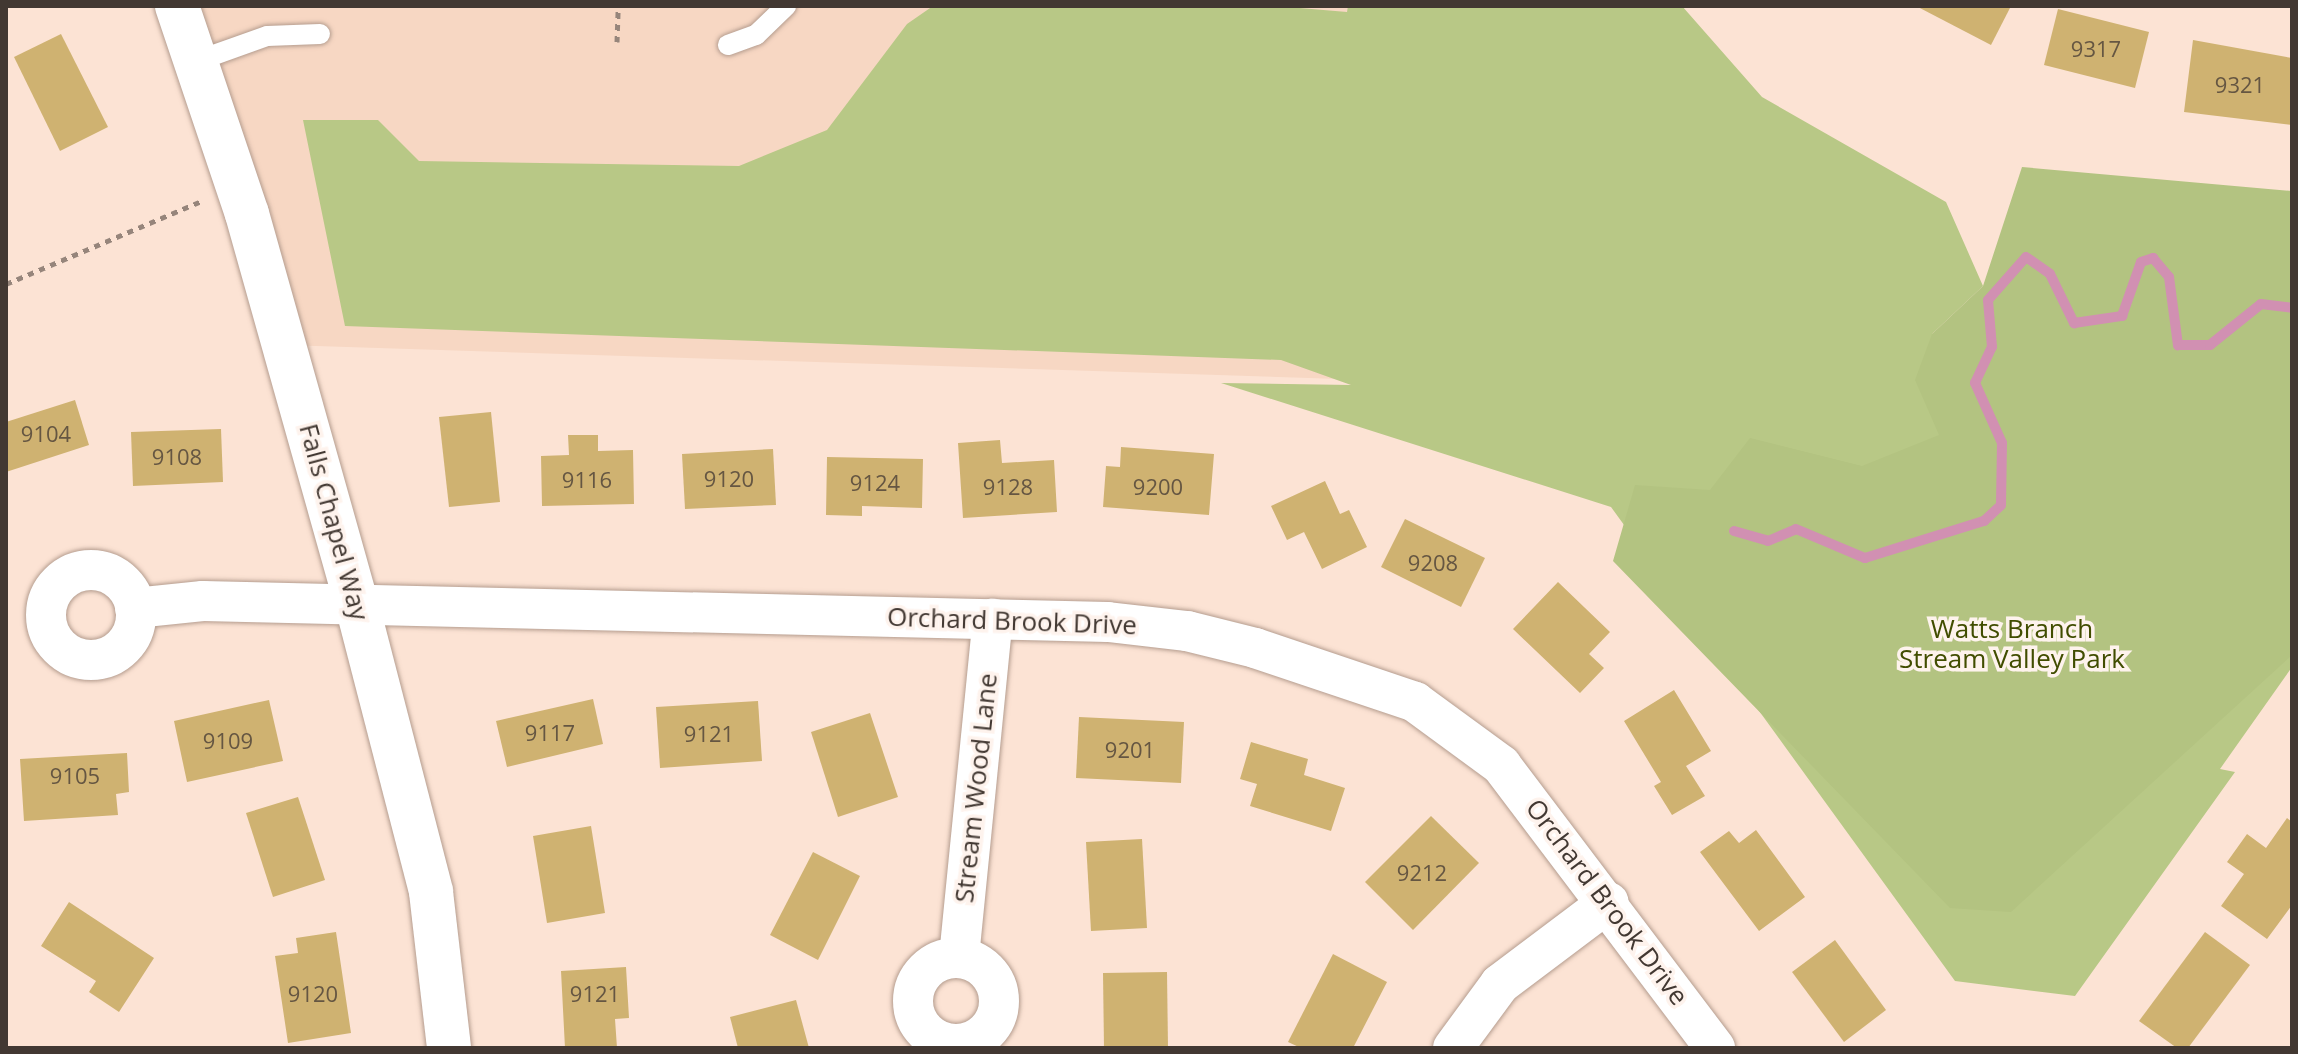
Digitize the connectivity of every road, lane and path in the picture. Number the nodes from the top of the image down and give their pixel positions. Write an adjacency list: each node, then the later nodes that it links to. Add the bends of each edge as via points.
1 (177, 6): 7 (street, Falls Chapel Way)
2 (618, 6): 5 (path)
3 (786, 6): 6 (lane, via 756,35)
4 (320, 34): 7 (lane, via 293,30)
5 (617, 42)
6 (728, 45)
7 (197, 61): 8 (street, Falls Chapel Way)
8 (237, 186): 9 (path); 10 (street, Falls Chapel Way)
9 (6, 284)
10 (357, 605): 11 (street, Orchard Brook Drive, via 203,601); 12 (street, Orchard Brook Drive); 15 (street, Falls Chapel Way, via 431,892)
11 (135, 608)
12 (993, 619): 13 (street, Orchard Brook Drive, via 1187,631 1378,685 1415,702 1501,765); 14 (street, Stream Wood Lane)
13 (1609, 902): 16 (street, via 1500,984); 17 (street, Orchard Brook Drive)
14 (959, 957)
15 (449, 1048)
16 (1453, 1048)
17 (1715, 1048)

